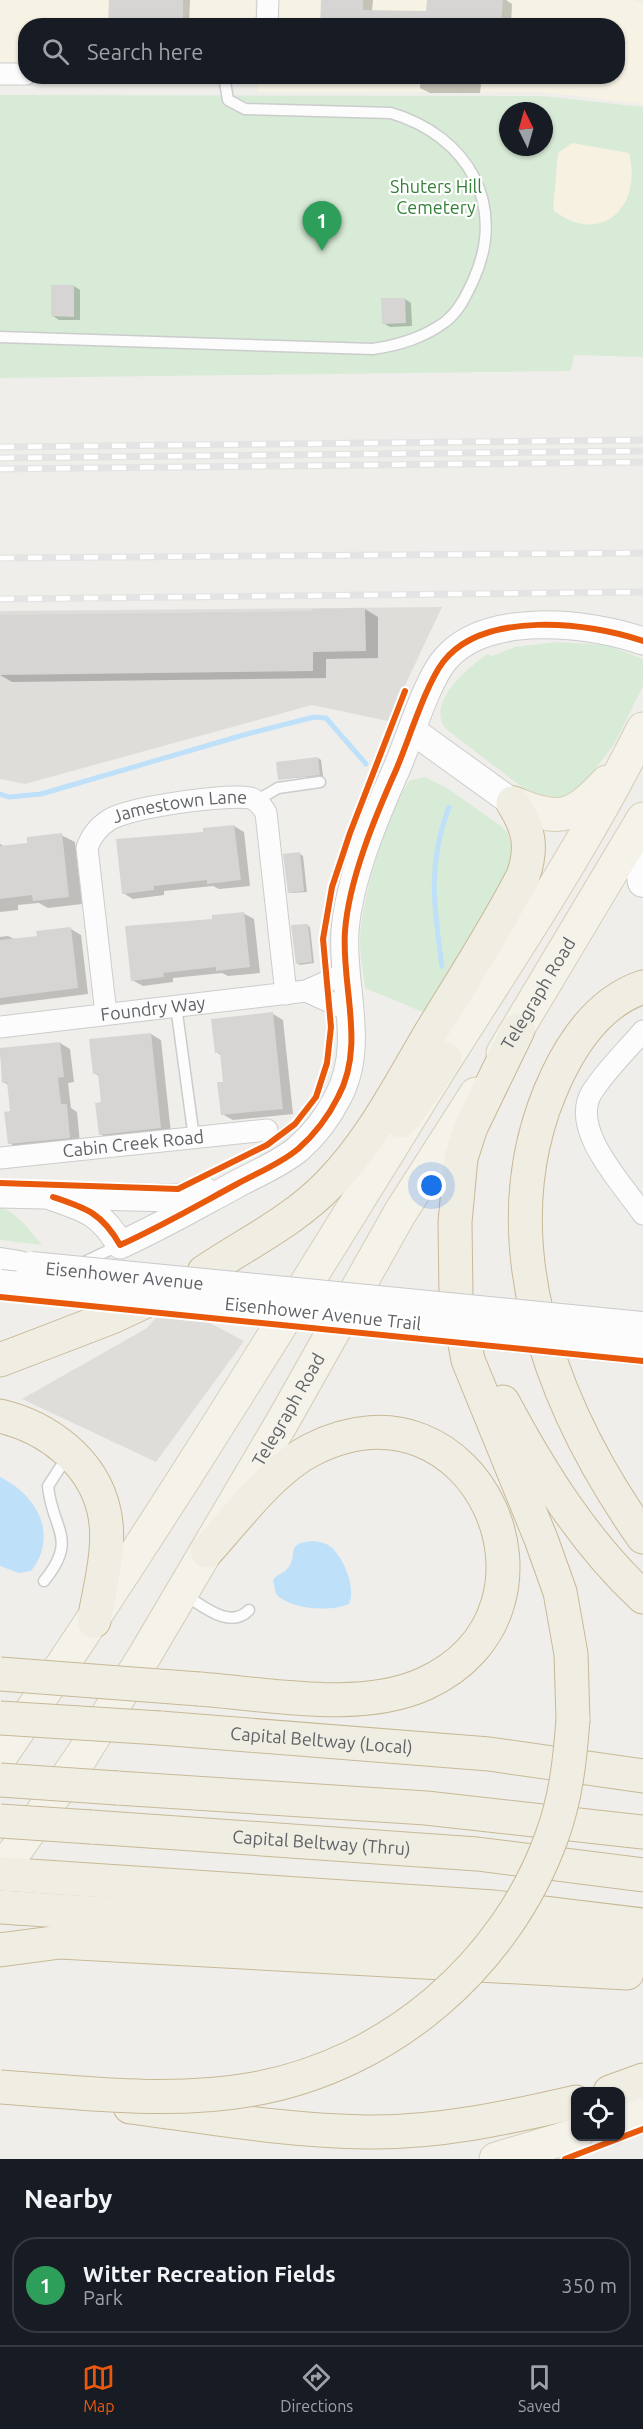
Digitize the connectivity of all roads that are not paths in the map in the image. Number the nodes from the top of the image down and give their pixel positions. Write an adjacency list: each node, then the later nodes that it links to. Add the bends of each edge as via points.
1 (268, 0): 2 (street)
2 (267, 18)
3 (0, 74): 4 (street)
4 (18, 74)
5 (225, 84): 6 (lane, via 228,100 244,109 391,113 414,120 440,136 456,151 483,197 488,229 479,269 464,303 447,321 426,334 402,345 373,349)
6 (0, 337)
7 (643, 640): 8 (street, via 590,627 552,624 498,630 472,640 444,662)
8 (413, 731): 12 (street); 16 (street, via 353,887 345,931)
9 (636, 744): 12 (main road, via 593,798 568,814 543,814); 15 (main road)
10 (320, 782): 11 (lane, via 278,788)
11 (256, 801): 18 (street, Jamestown Lane, via 266,813); 21 (street, Jamestown Lane, via 233,798 134,810 97,829 87,848)
12 (513, 803): 15 (main road, via 534,827 540,859 537,885); 36 (highway, via 529,834 523,876 377,1123 330,1184 304,1207)
13 (639, 827): 14 (main road); 23 (main road, Telegraph Road)
14 (643, 882)
15 (508, 963): 25 (main road)
16 (346, 973): 18 (street, Foundry Way); 20 (street)
17 (643, 987): 43 (highway, via 606,1007 577,1039 564,1062 532,1150 525,1217 528,1273 552,1367 590,1454)
18 (296, 993): 19 (street, Foundry Way); 20 (street, Foundry Way)
19 (176, 1006): 21 (street, Foundry Way); 27 (lane)
20 (350, 1011): 29 (street, via 351,1054 346,1080 327,1116 297,1150)
21 (106, 1014): 22 (street, Foundry Way)
22 (0, 1026)
23 (518, 1030): 34 (highway, via 471,1127 461,1158 456,1187); 44 (main road, Telegraph Road, via 400,1213)
24 (643, 1031): 32 (street, via 596,1086 586,1109 593,1143)
25 (445, 1059): 36 (highway, via 384,1145 331,1205 277,1242); 49 (main road)
26 (267, 1130): 27 (street, Cabin Creek Road)
27 (194, 1138): 28 (street, Cabin Creek Road)
28 (0, 1158)
29 (239, 1183): 31 (street, via 176,1198); 33 (street)
30 (0, 1194): 31 (street)
31 (53, 1197): 33 (street, via 88,1208 113,1232)
32 (643, 1214)
33 (120, 1245): 37 (lane)
34 (456, 1258): 47 (highway, via 476,1340 523,1440 595,1546); 66 (highway, bridge, via 456,1296 468,1360 560,1592 572,1653 570,1760 557,1821 518,1905 497,1936 427,2011 391,2036 329,2068 275,2085 226,2093 129,2095)
35 (6, 1271): 38 (main road, Eisenhower Avenue, bridge); 39 (main road, Eisenhower Avenue, bridge)
36 (204, 1272): 40 (highway, via 112,1317)
37 (0, 1300)
38 (643, 1327)
39 (643, 1350)
40 (0, 1360)
41 (0, 1416): 42 (highway, via 38,1429)
42 (70, 1453): 45 (lane, via 48,1486 62,1547 58,1563); 49 (highway, via 90,1477 105,1512 105,1549)
43 (643, 1537)
44 (207, 1551): 46 (main road, Telegraph Road); 50 (highway, bridge, via 290,1463 332,1440 357,1433 383,1432 411,1437 433,1447 472,1478 484,1494 495,1522 503,1578 489,1625 455,1665 424,1684 388,1694 352,1699)
45 (44, 1581)
46 (183, 1593): 48 (lane, via 220,1616 236,1617); 57 (main road, Telegraph Road, via 81,1757)
47 (643, 1597)
48 (249, 1610)
49 (94, 1621): 52 (main road)
50 (0, 1674)
51 (0, 1718): 53 (highway, Capital Beltway (Local), bridge, via 489,1754)
52 (0, 1757)
53 (643, 1776)
54 (0, 1780): 56 (highway, bridge, via 426,1808)
55 (0, 1821): 58 (highway, Capital Beltway (Thru), bridge, via 477,1854)
56 (643, 1832)
57 (0, 1873): 60 (highway, via 494,1907)
58 (643, 1875)
59 (0, 1907): 62 (highway, via 402,1930)
60 (643, 1925)
61 (0, 1950): 63 (highway, via 60,1942)
62 (643, 1954)
63 (643, 1974)
64 (643, 2080): 65 (highway)
65 (622, 2087)
66 (0, 2088): 67 (highway, bridge, via 264,2125 368,2132 466,2125)
67 (571, 2103)
68 (643, 2108): 69 (main road)
69 (625, 2116)
70 (571, 2136): 71 (main road)
71 (496, 2159)

